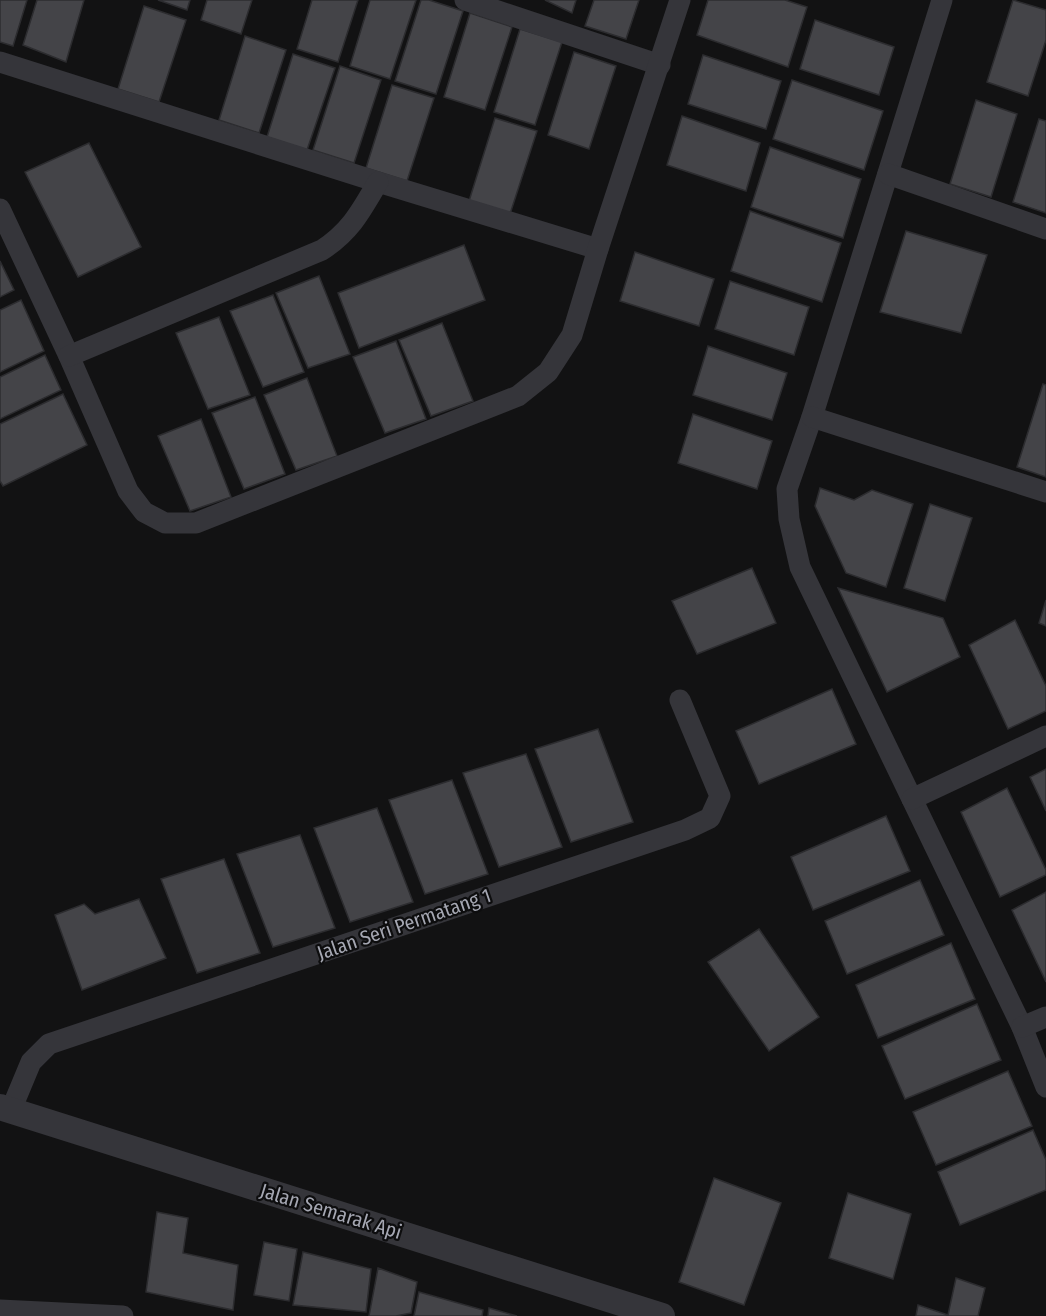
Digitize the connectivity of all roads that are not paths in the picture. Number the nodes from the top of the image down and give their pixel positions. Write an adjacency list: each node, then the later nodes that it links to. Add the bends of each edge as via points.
1 (465, 0): 5 (street)
2 (680, 0): 5 (street)
3 (942, 0): 6 (street)
4 (0, 63): 7 (street)
5 (660, 65): 10 (street)
6 (888, 174): 9 (street); 12 (street)
7 (378, 182): 10 (street); 11 (street, via 356,219 340,238 322,250)
8 (0, 209): 11 (street)
9 (1046, 229)
10 (598, 249): 11 (street, via 572,335 548,372 518,396 196,523 165,523 144,512 128,491)
11 (69, 356)
12 (812, 417): 13 (street); 16 (street, via 787,489 795,549 800,567)
13 (1046, 492)
14 (680, 700): 20 (street, Jalan Seri Permatang 1, via 720,796 710,818 685,830 49,1044 31,1062)
15 (1046, 736): 16 (street)
16 (912, 799): 18 (street)
17 (1046, 1017): 18 (street)
18 (1022, 1027): 19 (street)
19 (1046, 1087)
20 (5, 1108): 23 (street, Jalan Semarak Api)
21 (0, 1310): 22 (street)
22 (123, 1316)
23 (662, 1316)

